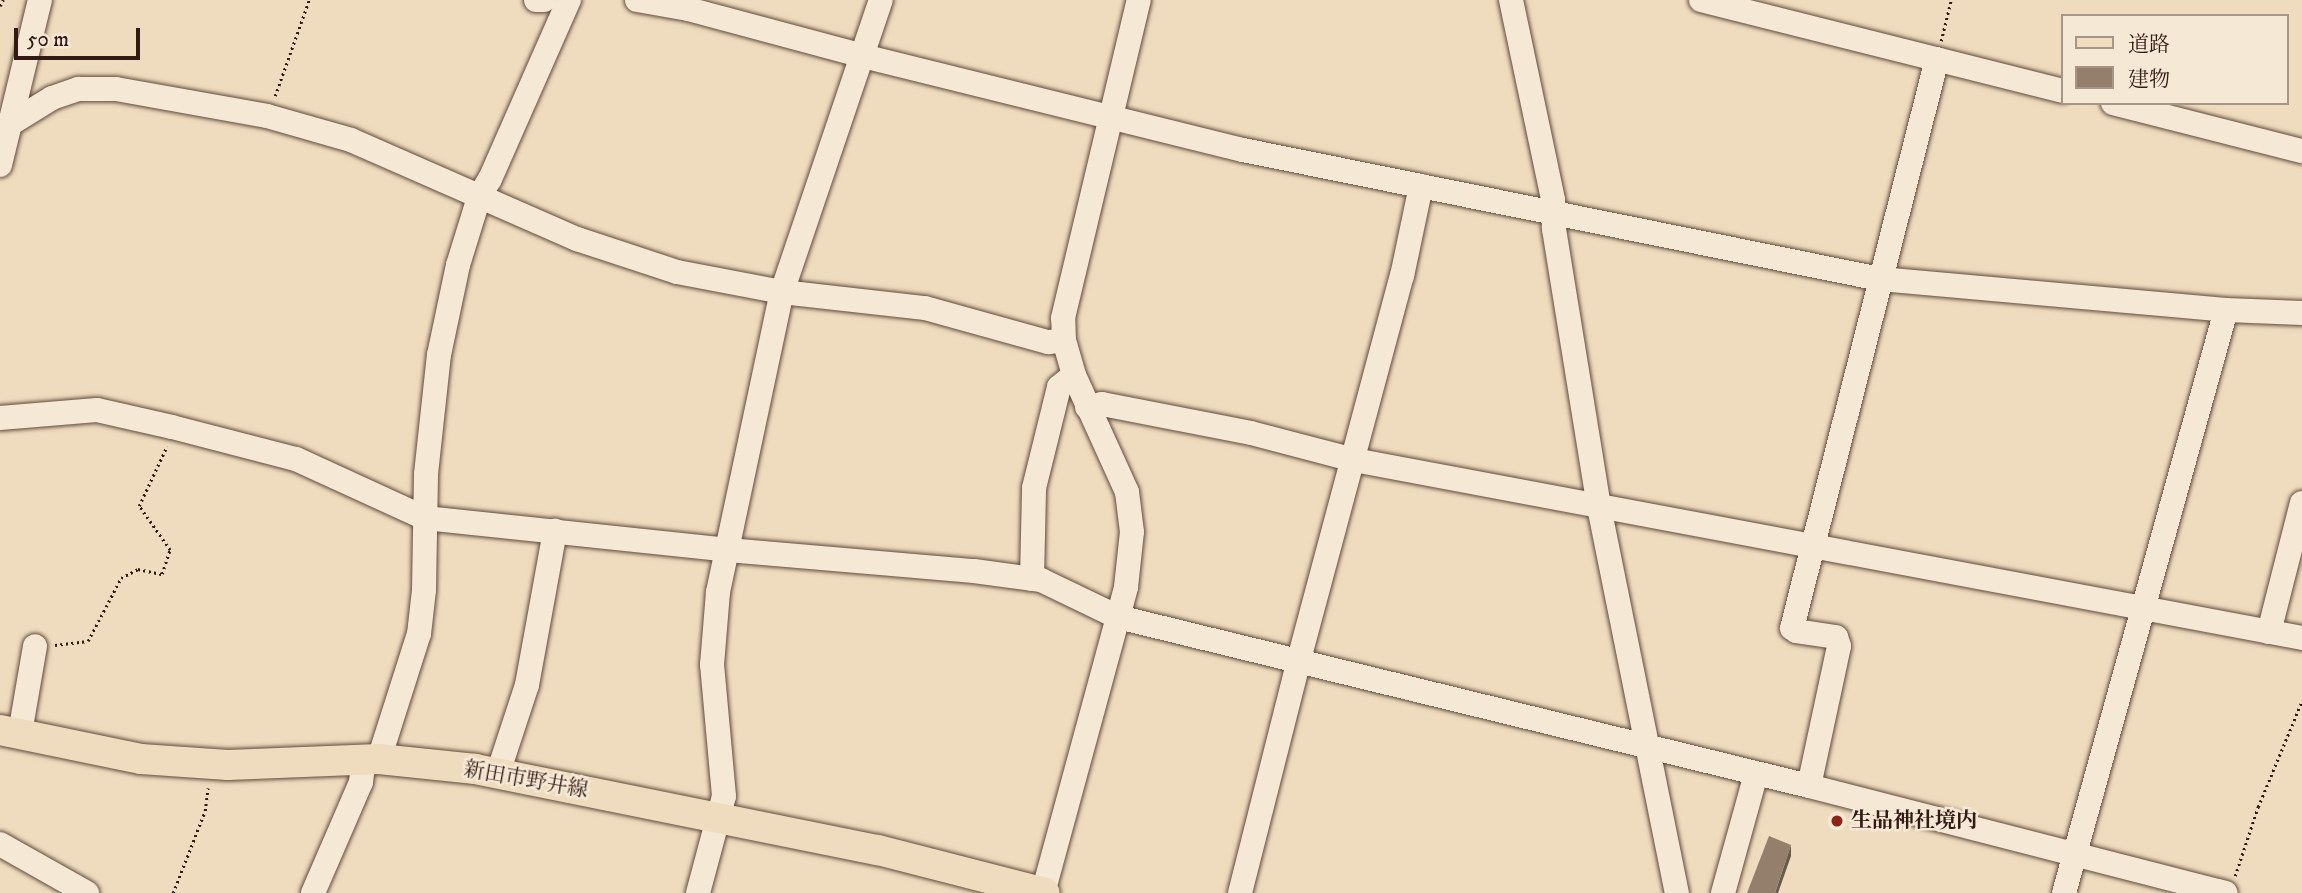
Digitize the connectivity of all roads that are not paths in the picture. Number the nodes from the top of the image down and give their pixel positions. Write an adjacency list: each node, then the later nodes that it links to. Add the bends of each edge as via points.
1 (40, 0): 15 (street)
2 (537, 0): 3 (street)
3 (544, 0)
4 (569, 0): 19 (street)
5 (638, 0): 10 (street, via 688,9)
6 (881, 0): 10 (street)
7 (1139, 0): 14 (street)
8 (1511, 0): 20 (street)
9 (1701, 0): 11 (street)
10 (863, 57): 14 (street); 22 (street)
11 (1937, 59): 12 (street); 21 (street)
12 (2060, 90)
13 (2121, 105): 16 (street)
14 (1112, 118): 18 (street); 25 (street, via 1069,284)
15 (5, 125): 17 (street); 19 (street, via 78,89 116,89 267,116 351,140)
16 (2302, 151)
17 (0, 165)
18 (1421, 186): 20 (street); 29 (street)
19 (479, 197): 22 (street, via 577,239 677,272); 32 (street, via 458,265 439,355)
20 (1553, 215): 21 (street); 31 (street)
21 (1880, 279): 23 (street); 34 (street)
22 (782, 292): 25 (street, via 925,308 1048,342); 35 (street)
23 (2226, 310): 24 (street); 37 (street)
24 (2302, 313)
25 (1064, 341): 26 (street)
26 (1074, 375): 27 (street); 36 (street, via 1059,387 1034,488)
27 (1087, 407): 29 (street, via 1102,404 1251,433); 38 (street, via 1127,492 1132,532)
28 (0, 418): 32 (street, via 97,410 172,427 296,459)
29 (1354, 460): 31 (street); 42 (street)
30 (2302, 503): 39 (street)
31 (1599, 507): 34 (street); 44 (street)
32 (425, 518): 33 (street); 45 (street, via 419,634)
33 (555, 531): 35 (street); 46 (street, via 527,685)
34 (1812, 547): 37 (street); 48 (street, via 1792,628 1836,637 1839,646)
35 (728, 551): 36 (street); 49 (street, via 713,627 724,796)
36 (1032, 579): 38 (street)
37 (2144, 606): 39 (street); 51 (street)
38 (1118, 617): 42 (street); 56 (street)
39 (2269, 632): 40 (street)
40 (2302, 638)
41 (35, 646): 43 (street)
42 (1298, 663): 44 (street); 57 (street)
43 (10, 732): 45 (main road, 新田市野井線, via 141,759 213,764)
44 (1648, 748): 47 (street); 58 (street)
45 (371, 759): 46 (main road, 新田市野井線); 54 (street)
46 (498, 773): 49 (main road, 新田市野井線)
47 (1756, 774): 48 (street); 59 (street)
48 (1809, 786): 51 (street)
49 (720, 817): 55 (street); 56 (main road, 新田市野井線, via 878,850)
50 (0, 844): 53 (street)
51 (2075, 853): 52 (street); 60 (street)
52 (2229, 889)
53 (87, 893)
54 (313, 893)
55 (698, 893)
56 (1044, 893)
57 (1240, 893)
58 (1677, 893)
59 (1723, 893)
60 (2064, 893)

